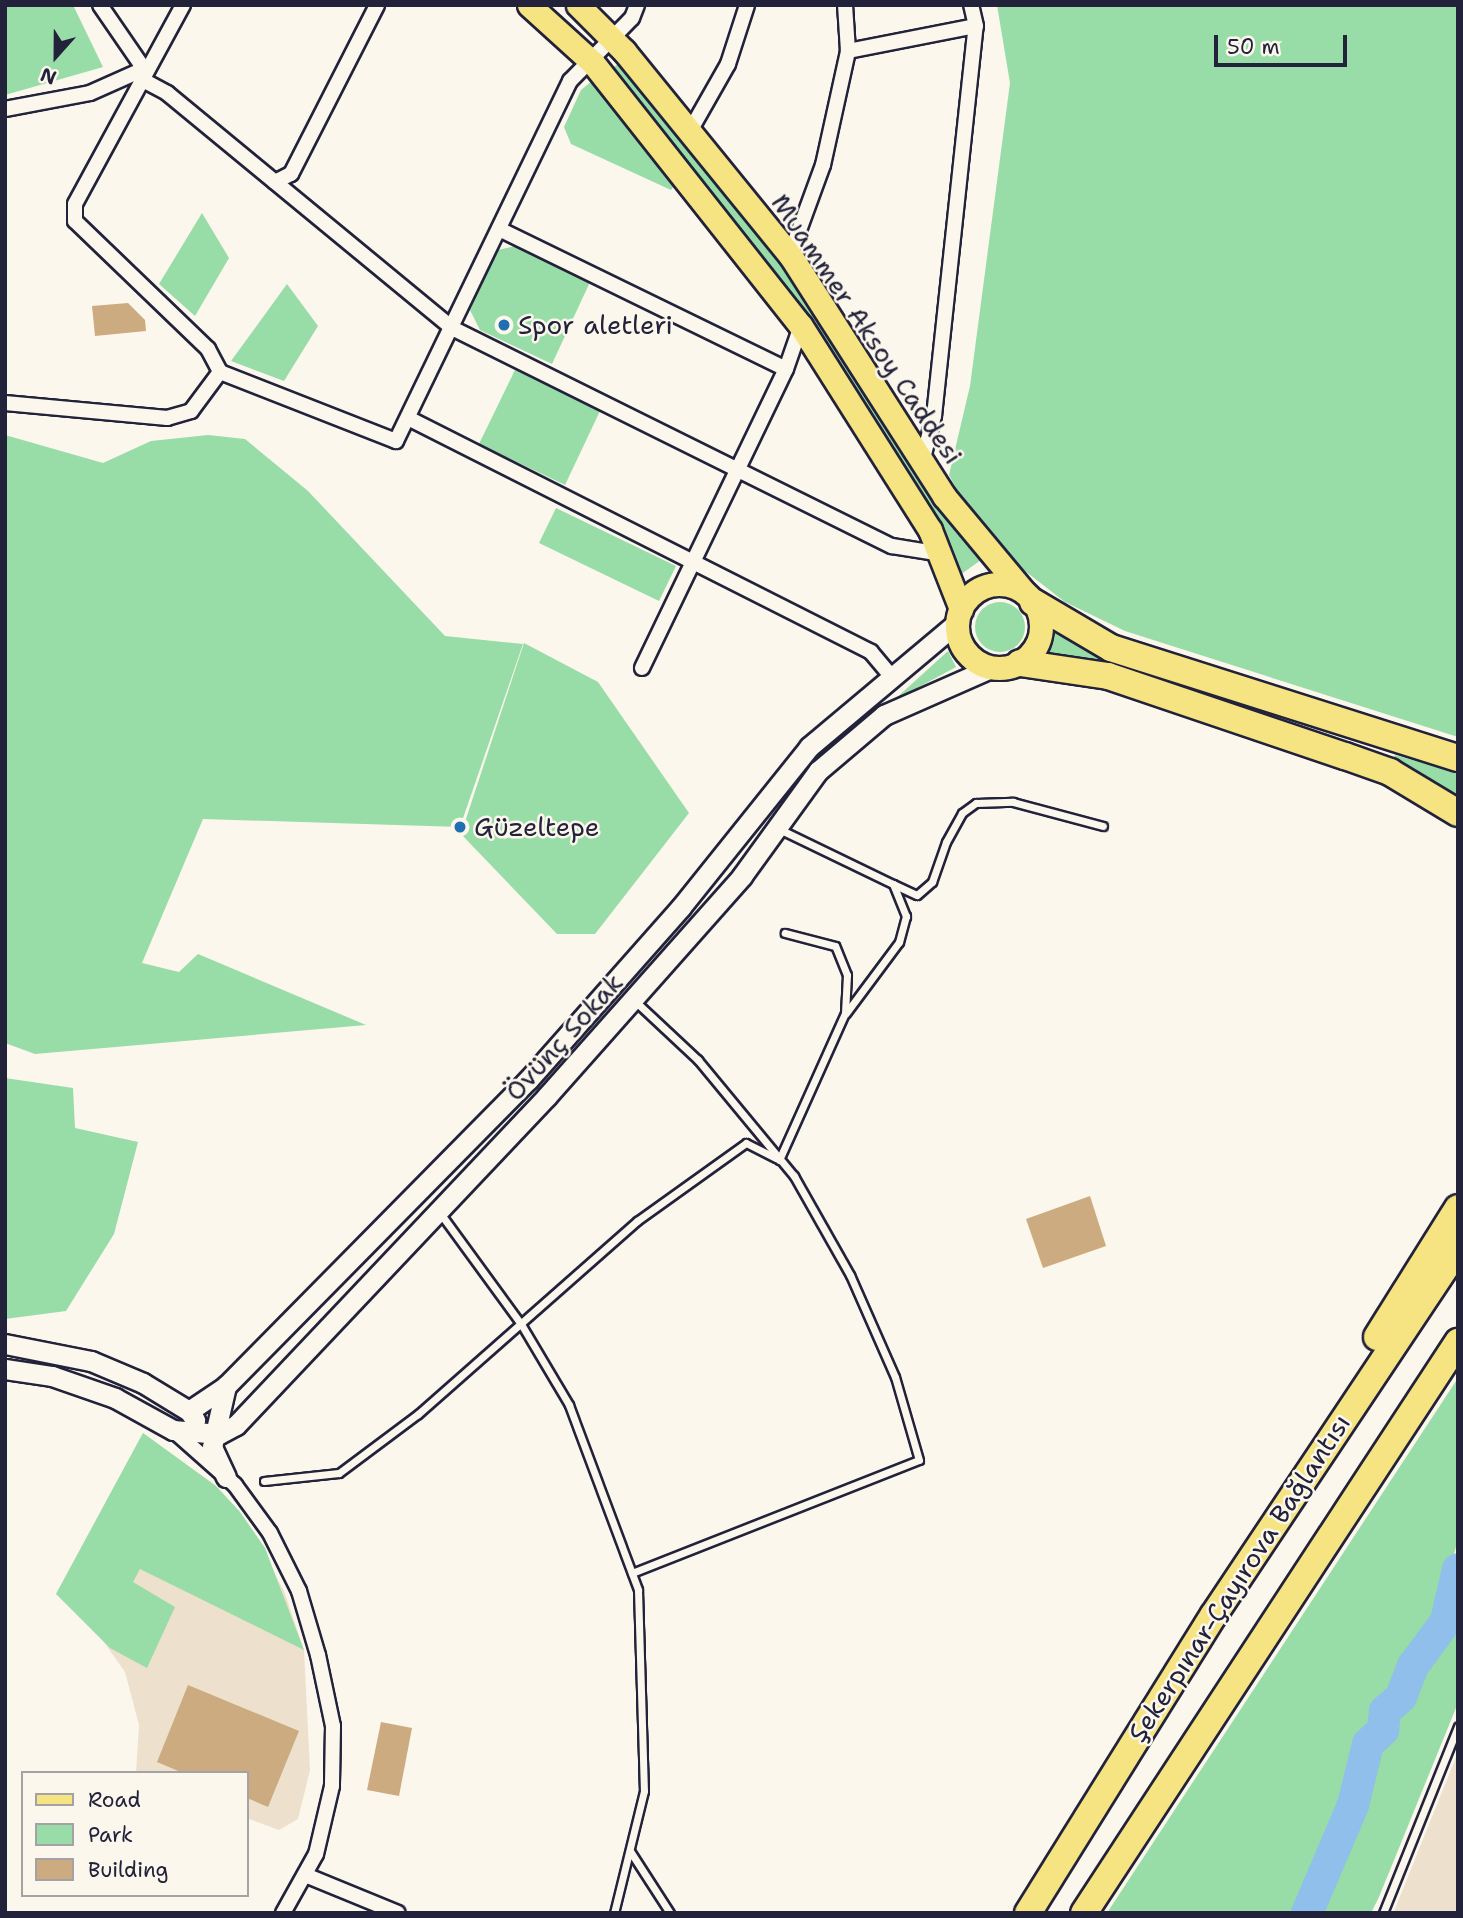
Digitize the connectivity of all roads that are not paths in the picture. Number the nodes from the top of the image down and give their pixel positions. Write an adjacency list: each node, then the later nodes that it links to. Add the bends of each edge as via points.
1 (100, 5): 14 (street)
2 (183, 5): 14 (street)
3 (377, 5): 17 (street, via 291,174)
4 (529, 5): 13 (main road)
5 (578, 5): 11 (main road, Muammer Aksoy Caddesi)
6 (637, 5): 11 (street)
7 (747, 5): 16 (street, via 728,64)
8 (845, 5): 12 (street)
9 (971, 5): 10 (street)
10 (976, 26): 12 (street); 26 (street, via 934,416)
11 (612, 38): 13 (street); 16 (main road, Muammer Aksoy Caddesi)
12 (848, 51): 19 (street, via 823,165)
13 (589, 58): 18 (street, via 570,81); 20 (main road)
14 (142, 74): 15 (street, via 90,93); 17 (street); 23 (street, via 75,204 75,221 208,349)
15 (5, 109)
16 (690, 131): 19 (main road, Muammer Aksoy Caddesi)
17 (275, 182): 21 (street)
18 (499, 229): 21 (street); 22 (street)
19 (790, 256): 26 (main road, Muammer Aksoy Caddesi)
20 (801, 326): 22 (street); 28 (main road)
21 (452, 328): 25 (street); 27 (street)
22 (786, 369): 27 (street)
23 (220, 372): 24 (street, via 191,411 167,418); 25 (street, via 396,441)
24 (5, 403)
25 (408, 418): 29 (street)
26 (922, 462): 30 (main road, Muammer Aksoy Caddesi)
27 (738, 469): 28 (street, via 892,546); 29 (street)
28 (942, 554): 31 (main road)
29 (693, 562): 34 (street); 35 (street, via 871,652)
30 (1028, 597): 31 (main road, via 993,584 974,593); 32 (main road, Muammer Aksoy Caddesi, via 1040,615 1038,642); 36 (highway, via 1111,648)
31 (959, 616): 33 (main road, via 963,647); 35 (street, Övünç Sokak)
32 (1020, 663): 33 (main road); 37 (highway, via 1108,676 1345,756 1390,772)
33 (993, 667): 38 (street, Övünç Sokak, via 884,715 818,771)
34 (642, 668)
35 (894, 678): 52 (street, Övünç Sokak, via 809,747 681,907 528,1080)
36 (1458, 758)
37 (1458, 813)
38 (774, 826): 40 (lane); 42 (street, Övünç Sokak, via 742,876)
39 (1103, 826): 40 (lane, via 1013,802 976,803 962,813 932,882 917,895)
40 (893, 884): 43 (lane, via 906,916 899,942)
41 (785, 933): 43 (lane, via 835,946 847,975)
42 (633, 999): 44 (lane, via 698,1060); 46 (street, Övünç Sokak)
43 (845, 1013): 44 (lane)
44 (779, 1160): 48 (lane, via 746,1143 637,1221); 59 (lane, via 850,1275 895,1377 919,1460)
45 (1458, 1208): 58 (highway, via 1405,1287)
46 (439, 1211): 48 (lane); 55 (street, Övünç Sokak, via 236,1425)
47 (1458, 1248): 58 (highway, Şekerpınar-Çayırova Bağlantısı)
48 (521, 1324): 57 (lane, via 418,1414 339,1472); 59 (lane, via 569,1405)
49 (1458, 1342): 68 (highway, Şekerpınar-Çayırova Bağlantısı)
50 (5, 1344): 53 (street, via 91,1361)
51 (5, 1369): 54 (street, Övünç Sokak, via 52,1376 115,1398)
52 (226, 1386): 53 (street, Övünç Sokak); 56 (street, via 212,1447)
53 (189, 1411): 55 (street)
54 (173, 1430): 55 (street, Övünç Sokak); 56 (street)
55 (204, 1435)
56 (226, 1477): 62 (street, via 270,1533 299,1591 333,1726 332,1786)
57 (264, 1480)
58 (1297, 1487): 67 (highway, Şekerpınar-Çayırova Bağlantısı)
59 (632, 1573): 61 (lane, via 638,1590 644,1791)
60 (1458, 1726): 69 (lane)
61 (630, 1851): 65 (lane); 66 (lane)
62 (305, 1875): 63 (street); 64 (street)
63 (283, 1913)
64 (398, 1913)
65 (614, 1913)
66 (670, 1913)
67 (1028, 1913)
68 (1084, 1913)
69 (1383, 1913)

